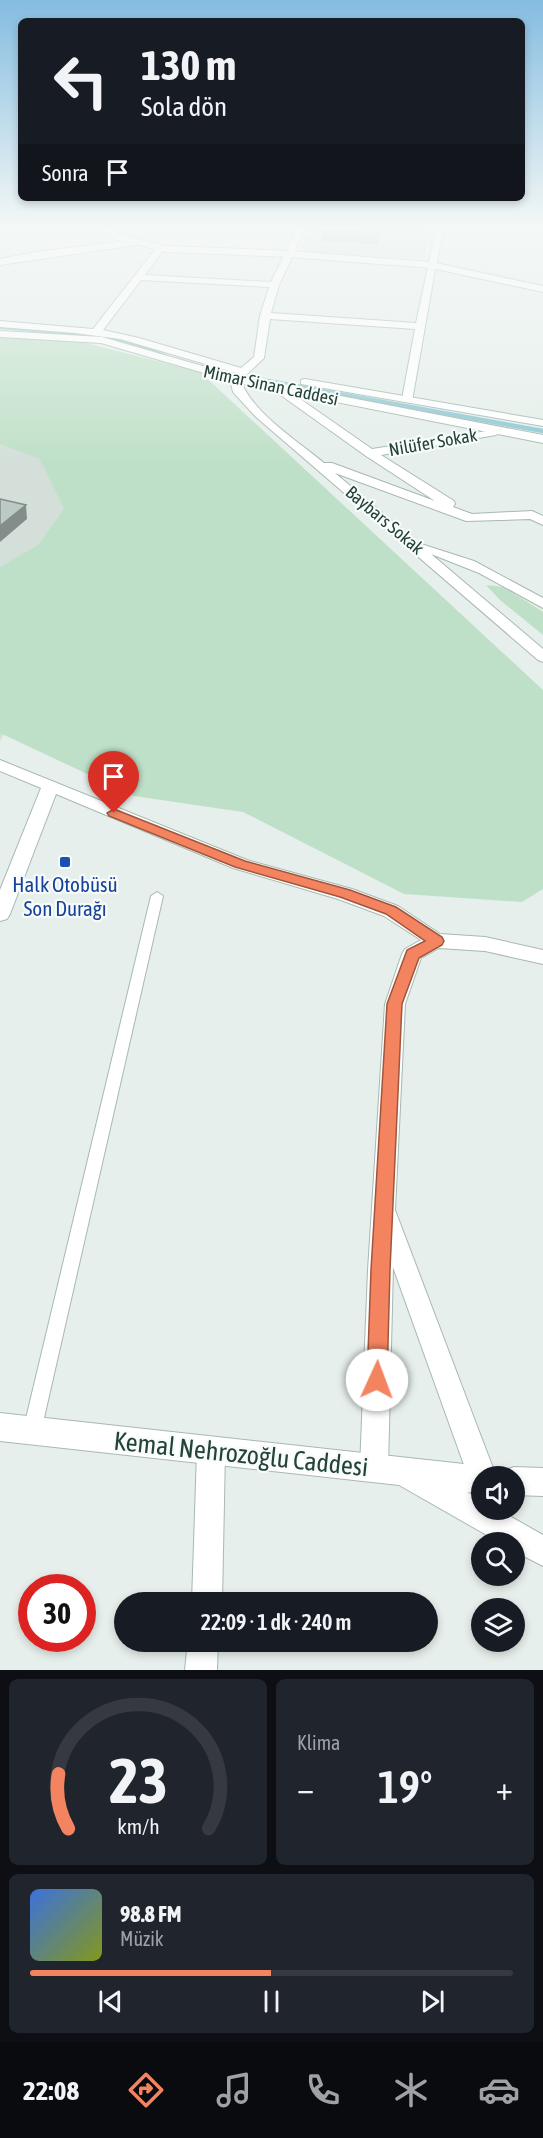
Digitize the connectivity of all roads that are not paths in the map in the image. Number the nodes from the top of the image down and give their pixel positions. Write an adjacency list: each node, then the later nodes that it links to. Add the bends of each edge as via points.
1 (115, 307): 7 (street)
2 (268, 307): 4 (street)
3 (423, 307): 6 (street)
4 (265, 316): 6 (street); 9 (street, via 259,358)
5 (0, 324): 7 (street)
6 (420, 326): 11 (street)
7 (96, 332): 9 (street, via 120,336)
8 (0, 334): 9 (street, Mimar Sinan Caddesi, via 102,340)
9 (240, 376): 10 (street, Mimar Sinan Caddesi); 11 (street, Mimar Sinan Caddesi); 16 (street, Baybars Sokak, via 238,392)
10 (279, 389): 13 (street, Mimar Sinan Caddesi); 15 (street)
11 (408, 399): 12 (street, Mimar Sinan Caddesi)
12 (543, 423)
13 (496, 431): 14 (street, Mimar Sinan Caddesi); 15 (street, Nilüfer Sokak)
14 (543, 439)
15 (370, 453): 18 (street)
16 (315, 461): 18 (street); 19 (street, Baybars Sokak)
17 (540, 516): 18 (street)
18 (471, 518)
19 (415, 546): 20 (street, via 486,569); 21 (street, Baybars Sokak)
20 (543, 604)
21 (543, 657)
22 (0, 765): 23 (street)
23 (50, 788): 25 (street); 26 (street, via 240,864 391,911)
24 (156, 896): 30 (lane)
25 (0, 914)
26 (436, 941): 27 (street, via 485,944); 28 (street, via 412,954 395,1004)
27 (543, 957)
28 (383, 1209): 32 (street); 33 (street)
29 (0, 1427): 30 (street, Kemal Nehrozoğlu Caddesi)
30 (32, 1431): 31 (street, Kemal Nehrozoğlu Caddesi)
31 (211, 1452): 33 (street, Kemal Nehrozoğlu Caddesi); 38 (street)
32 (478, 1466)
33 (387, 1469): 34 (street, Kemal Nehrozoğlu Caddesi); 37 (street)
34 (471, 1477)
35 (525, 1481): 36 (street)
36 (543, 1482)
37 (543, 1551)
38 (207, 1592)
39 (202, 1652): 40 (street)
40 (201, 1670)

